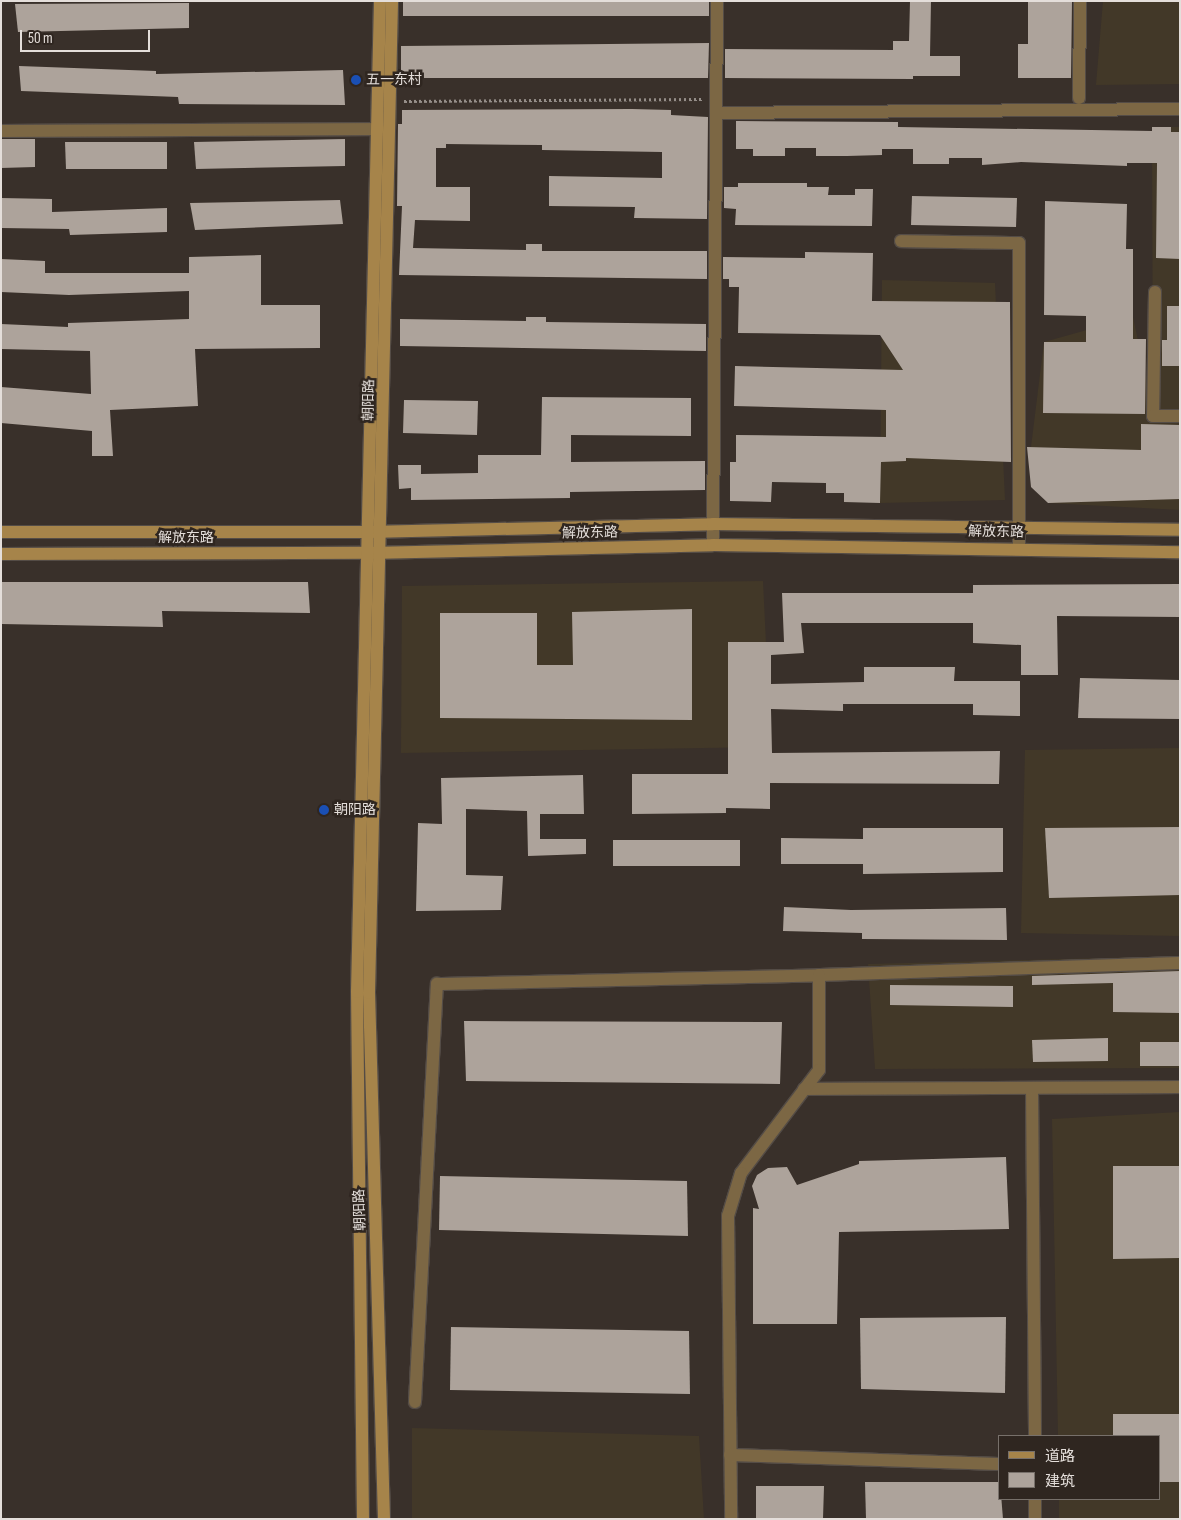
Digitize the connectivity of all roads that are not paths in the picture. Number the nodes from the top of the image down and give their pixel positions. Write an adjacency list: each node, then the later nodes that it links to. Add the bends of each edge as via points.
1 (380, 1): 8 (street, 朝阳路)
2 (392, 1): 17 (street, 朝阳路)
3 (717, 1): 7 (street)
4 (1080, 1): 5 (street)
5 (1079, 98)
6 (1180, 109): 7 (street)
7 (717, 113): 13 (street)
8 (378, 129): 9 (street); 17 (street, 朝阳路)
9 (1, 131)
10 (901, 241): 14 (street, via 1020,243)
11 (1155, 292): 12 (street, via 1153,416)
12 (1180, 416)
13 (713, 524): 14 (street, 解放东路); 17 (street, 解放东路); 18 (street)
14 (1018, 526): 15 (street, 解放东路); 19 (street)
15 (1180, 530)
16 (1, 532): 17 (street, 解放东路)
17 (374, 532): 21 (street, 朝阳路)
18 (713, 545): 19 (street, 解放东路); 21 (street, 解放东路)
19 (1019, 547): 20 (street, 解放东路)
20 (1180, 552)
21 (375, 553): 22 (street, 解放东路); 33 (street, 朝阳路, via 357,992); 34 (street, 朝阳路, via 369,993)
22 (1, 554)
23 (1180, 963): 24 (street)
24 (819, 975): 27 (street, via 819,1070); 28 (street, via 437,984)
25 (1180, 1087): 26 (street)
26 (1032, 1088): 27 (street); 29 (street)
27 (804, 1089): 30 (street, via 741,1173 728,1216)
28 (415, 1402)
29 (1035, 1435)
30 (730, 1455): 31 (street); 35 (street)
31 (998, 1464)
32 (1035, 1500): 36 (street)
33 (363, 1519)
34 (384, 1519)
35 (731, 1519)
36 (1035, 1519)

